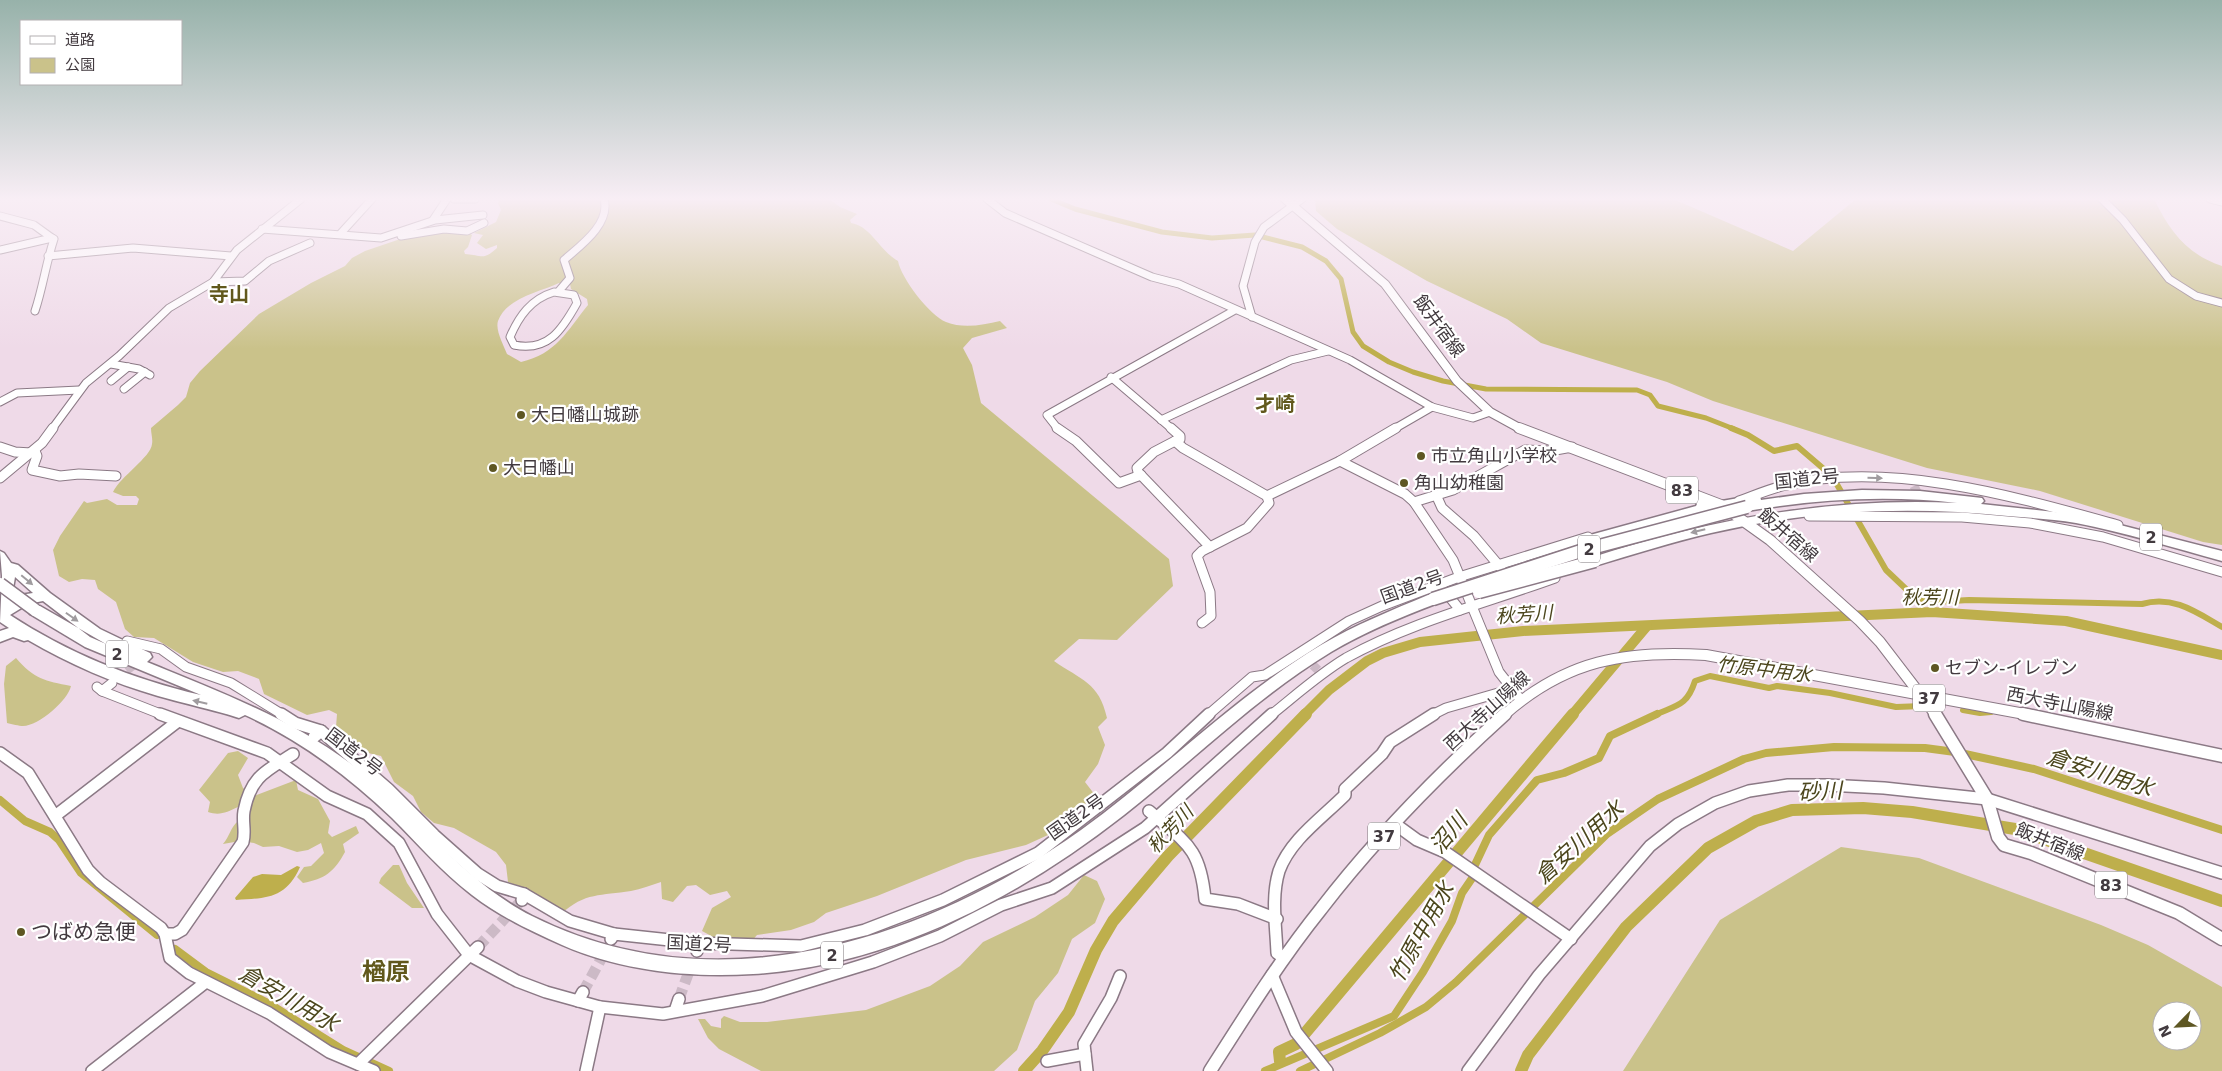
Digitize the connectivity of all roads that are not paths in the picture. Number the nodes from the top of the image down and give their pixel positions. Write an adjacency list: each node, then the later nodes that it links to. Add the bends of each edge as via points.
1 (50, 249): 11 (street)
2 (123, 249): 11 (street)
3 (145, 249): 12 (street)
4 (239, 249): 12 (street)
5 (296, 249): 13 (street, via 269,261 246,281)
6 (577, 249): 14 (street, via 564,260 570,278)
7 (1087, 249): 16 (street)
8 (1253, 249): 18 (street, via 1243,286)
9 (1344, 249): 28 (main road, 飯井宿線 / 83, via 1385,284 1457,381)
10 (2145, 249): 15 (street, via 2169,280 2196,296)
11 (48, 256): 17 (street, via 44,285)
12 (231, 256): 13 (street)
13 (213, 282): 20 (street, via 169,308)
14 (558, 292): 14 (street, via 539,297 530,305 510,337 514,345 536,346 557,336 577,303 574,295)
15 (2222, 303)
16 (1235, 310): 18 (street); 22 (street)
17 (35, 311)
18 (1252, 317): 19 (street)
19 (1328, 351): 27 (street, via 1363,367); 29 (street, via 1291,360)
20 (111, 364): 21 (street); 25 (street)
21 (128, 367): 23 (street); 24 (street, via 147,373)
22 (1111, 377): 29 (street); 37 (street, via 1047,415 1059,430 1076,441 1118,483 1124,484)
23 (111, 381)
24 (124, 389)
25 (80, 390): 26 (street, via 17,393); 33 (street)
26 (0, 402)
27 (1432, 407): 28 (street, via 1474,418); 34 (street)
28 (1490, 412): 32 (main road, 飯井宿線 / 83, via 1528,433)
29 (1161, 420): 30 (street, via 1180,436)
30 (1175, 441): 37 (street, via 1141,463 1137,468); 41 (street)
31 (0, 447): 33 (street, via 14,452)
32 (1572, 448): 40 (main road, 飯井宿線 / 83); 42 (street, via 1526,450)
33 (33, 452): 35 (street); 36 (street, via 38,456 32,470 60,476)
34 (1340, 461): 41 (street); 43 (street, via 1405,494)
35 (1, 476)
36 (116, 476)
37 (1141, 476): 53 (street)
38 (1844, 487): 39 (highway, 国道2号 / 2); 39 (street); 47 (highway, 国道2号 / 2, via 1951,497); 54 (street, one-way to 54, via 1912,484 1972,489)
39 (1828, 488): 44 (highway, via 1780,493); 64 (highway, 国道2号 / 2, bridge, via 1584,550)
40 (1695, 495): 44 (main road, 飯井宿線 / 83); 45 (highway, via 1704,503)
41 (1267, 496): 53 (street, via 1269,503 1247,528)
42 (1437, 497): 43 (street); 55 (street, via 1442,508 1474,536)
43 (1414, 502): 59 (street, via 1454,560)
44 (1727, 505): 45 (highway); 48 (main road, 飯井宿線 / 83)
45 (1702, 509): 49 (highway)
46 (1853, 511): 47 (highway, via 1913,506 1957,507); 48 (highway); 58 (street, via 1892,516 1927,513 2065,529)
47 (2081, 519): 54 (highway, 国道2号 / 2)
48 (1746, 521): 51 (highway, one-way to 51); 75 (main road, 飯井宿線 / 83, via 1860,621)
49 (1659, 522): 50 (highway); 51 (street)
50 (1632, 530): 52 (street, via 1623,527); 64 (highway, bridge, via 1506,568 1446,592)
51 (1673, 537): 57 (street, via 1626,556); 64 (highway, bridge, via 1595,561)
52 (1554, 546): 55 (street); 57 (street)
53 (1210, 547): 68 (street, via 1197,556 1209,584 1213,604 1211,616)
54 (2222, 554)
55 (1498, 564): 59 (street); 61 (street)
56 (4, 571): 62 (highway); 63 (highway, one-way to 63, via 13,568); 67 (highway); 74 (highway, 国道2号 / 2, bridge, via 35,610 89,642)
57 (1575, 571): 61 (street)
58 (2222, 572)
59 (1459, 577): 60 (street); 65 (street)
60 (1439, 584): 66 (street); 70 (street, via 1365,613 1301,654 1246,682 1128,789 1038,853 943,900 881,925 801,946 698,947 612,937 570,921 478,874 388,789 317,734 231,684)
61 (1518, 590): 65 (street)
62 (0, 593)
63 (45, 596): 67 (highway, via 25,599); 74 (highway, one-way to 74, via 95,633 200,682)
64 (1429, 603): 78 (highway, 国道2号 / 2, via 1379,626 1364,627 1284,676 1088,834 1000,889 949,915 879,942 832,956 784,964 694,966 655,962 614,955 544,931 479,890 353,774)
65 (1473, 605): 66 (street); 73 (street, via 1499,672)
66 (1460, 610): 84 (street, via 1365,648 1320,671)
67 (0, 614): 71 (highway)
68 (1202, 623)
69 (0, 637): 71 (highway, via 18,632)
70 (126, 642)
71 (49, 647): 78 (highway, one-way to 71, via 148,687)
72 (112, 683): 77 (street, via 99,689)
73 (1512, 688): 76 (street); 90 (street, via 1446,708 1390,742 1286,857 1279,872 1276,895)
74 (203, 689): 78 (highway, 国道2号 / 2)
75 (1922, 697): 76 (main road, 西大寺山陽線 / 37, via 1706,655 1662,652 1610,658 1573,669); 81 (main road, 西大寺山陽線 / 37, via 2039,716); 83 (main road, 飯井宿線 / 83)
76 (1521, 700): 86 (main road, 西大寺山陽線 / 37)
77 (177, 722): 82 (street, via 267,753); 85 (street)
78 (280, 725)
79 (0, 753): 85 (street, via 28,773)
80 (294, 754): 82 (street)
81 (2222, 756)
82 (282, 762): 91 (street, via 259,776 254,783 244,812 246,831 243,842 211,890 178,934); 94 (street, via 327,796 367,814 392,834 437,914)
83 (1988, 802): 88 (street); 92 (main road, 飯井宿線 / 83, via 1998,837 2004,845 2031,852 2179,913); 93 (street, via 1884,788 1827,785 1788,785 1749,791 1716,803 1678,824 1650,846)
84 (1152, 815): 87 (street); 99 (street, via 1112,851 1052,888 1001,905 940,936 873,962 762,996 677,1005 663,1014)
85 (55, 816): 91 (street, via 88,870)
86 (1395, 824): 89 (street, via 1417,840 1445,852); 95 (main road, 西大寺山陽線 / 37, via 1362,858)
87 (1180, 837): 90 (street, via 1198,857 1205,899 1238,904)
88 (2222, 873)
89 (1529, 910): 93 (street)
90 (1278, 919): 95 (street, via 1277,953)
91 (165, 934): 98 (street, via 170,958)
92 (2220, 935)
93 (1571, 939): 110 (street, via 1539,975)
94 (474, 951): 99 (street, via 517,981 580,996); 102 (street)
95 (1284, 958): 96 (main road, 西大寺山陽線 / 37)
96 (1272, 975): 100 (street); 109 (main road, 西大寺山陽線 / 37)
97 (1120, 976): 101 (street, via 1084,1044)
98 (206, 982): 102 (street, via 269,1013 329,1052); 105 (street)
99 (600, 1007): 107 (street)
100 (1305, 1046): 104 (street)
101 (1085, 1054): 103 (street); 108 (street)
102 (361, 1060): 106 (street)
103 (1046, 1061)
104 (1327, 1070)
105 (92, 1071)
106 (374, 1071)
107 (586, 1071)
108 (1087, 1071)
109 (1210, 1071)
110 (1468, 1071)

